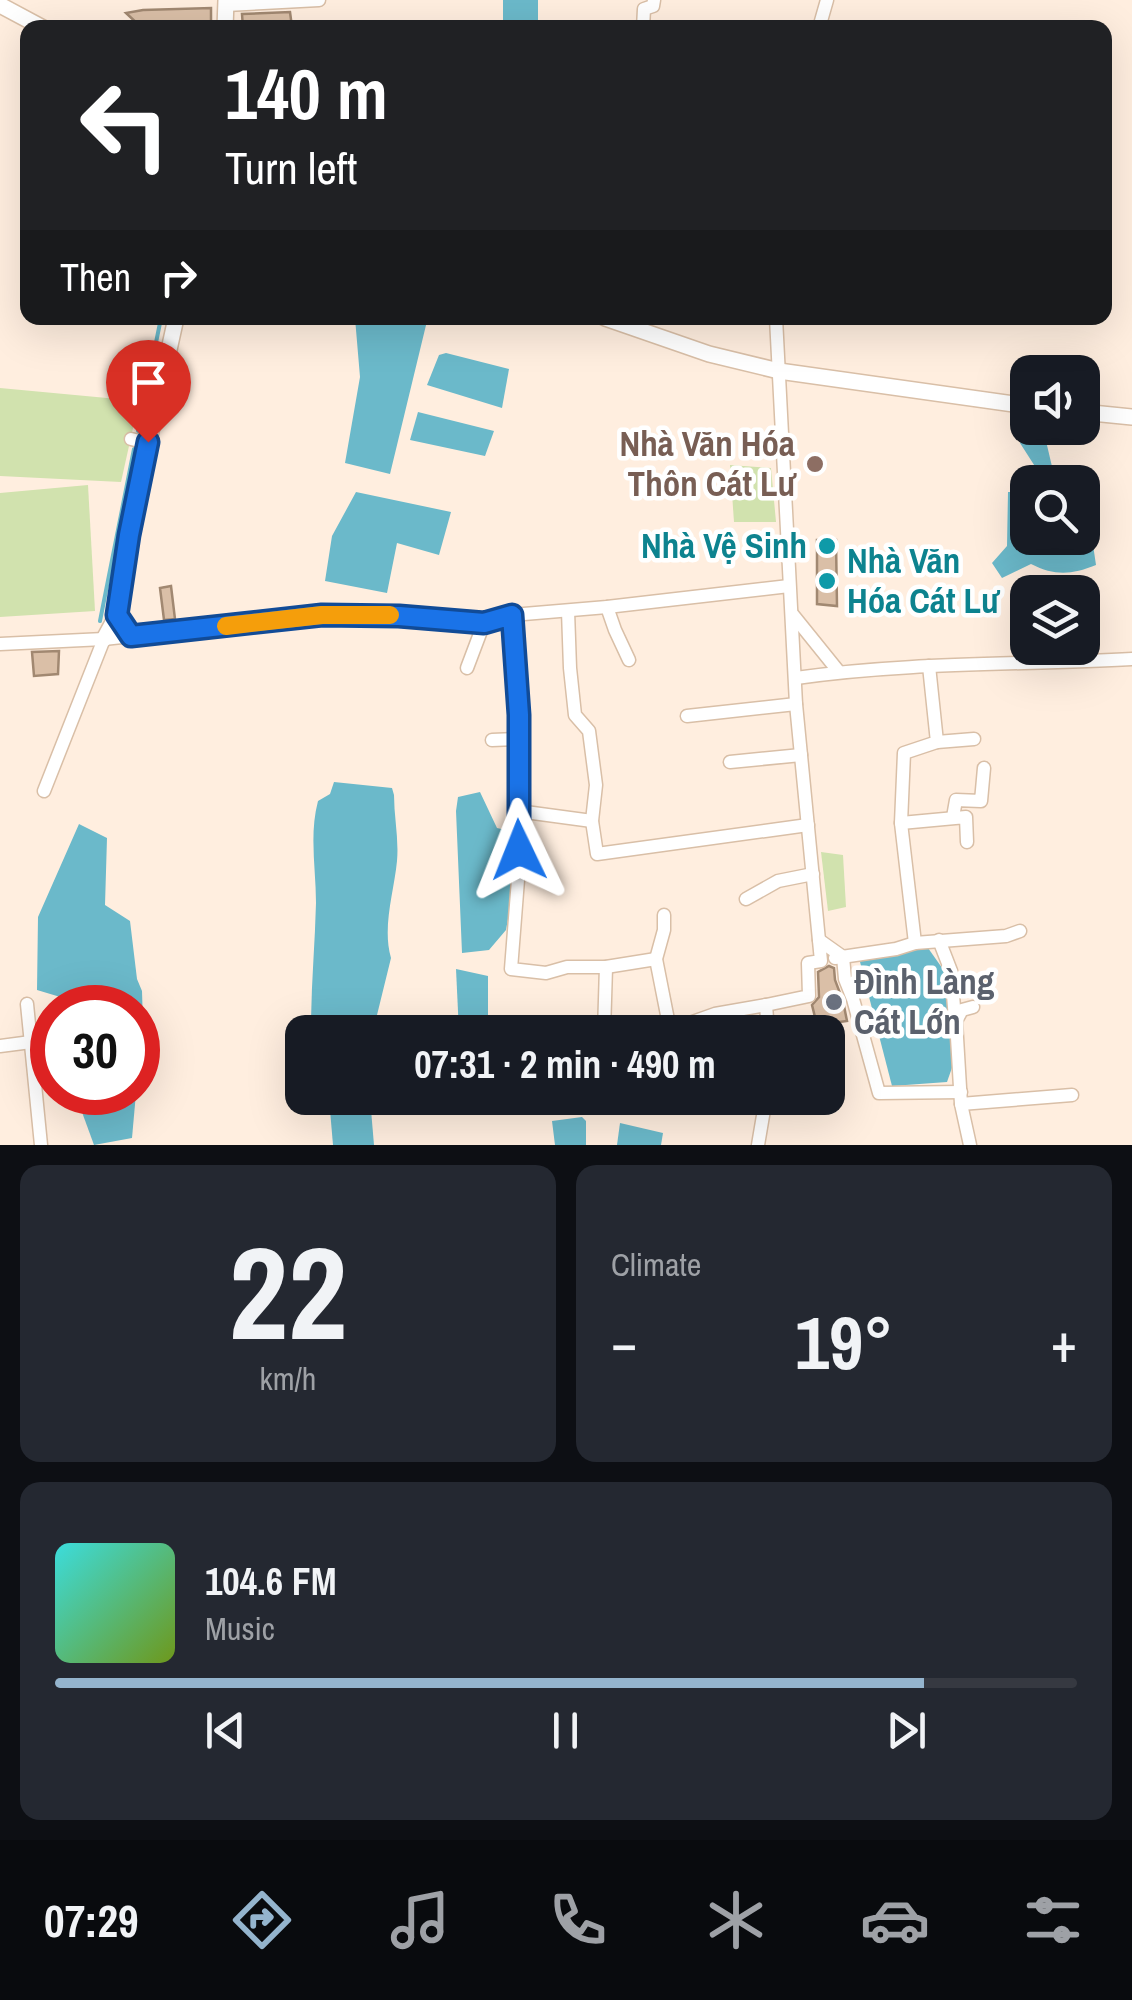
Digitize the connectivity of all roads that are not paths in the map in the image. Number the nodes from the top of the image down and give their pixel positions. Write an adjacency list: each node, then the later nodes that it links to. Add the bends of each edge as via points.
1 (319, 0): 3 (street)
2 (654, 0): 6 (street)
3 (226, 2)
4 (5, 8): 5 (main road)
5 (28, 20)
6 (643, 20)
7 (174, 325): 15 (main road)
8 (625, 325): 10 (main road)
9 (776, 325): 10 (street)
10 (779, 371): 11 (main road); 16 (street)
11 (1010, 403)
12 (1100, 414): 13 (main road)
13 (1132, 417)
14 (131, 439): 15 (street)
15 (148, 442): 19 (main road)
16 (789, 586): 17 (street); 21 (street)
17 (607, 607): 18 (street); 27 (street)
18 (568, 611): 20 (street); 44 (street, via 575,715 589,732 596,786)
19 (117, 615): 23 (street); 24 (main road)
20 (512, 615): 22 (street); 36 (street)
21 (792, 615): 30 (street); 31 (street)
22 (484, 623): 23 (street, via 322,615); 29 (street)
23 (131, 636): 24 (street)
24 (104, 639): 25 (street); 41 (street)
25 (0, 644)
26 (1132, 659): 28 (street)
27 (629, 660)
28 (929, 666): 30 (street); 37 (street)
29 (468, 668)
30 (838, 672): 31 (street)
31 (796, 678): 32 (street)
32 (796, 704): 33 (street); 38 (street)
33 (687, 716)
34 (974, 739): 37 (street)
35 (492, 740): 36 (street)
36 (519, 740): 42 (street)
37 (937, 742): 45 (street, via 904,753)
38 (801, 755): 39 (street); 46 (street)
39 (730, 762)
40 (984, 768): 43 (street, via 980,801 956,800)
41 (44, 791)
42 (518, 811): 44 (street); 58 (street, via 511,969 546,974)
43 (953, 817): 45 (street); 47 (street, via 966,818)
44 (592, 821): 46 (street, via 597,854)
45 (901, 823): 54 (street)
46 (808, 825): 48 (street)
47 (967, 842)
48 (813, 874): 49 (street, via 778,881); 52 (street)
49 (746, 899)
50 (664, 916): 56 (street)
51 (1020, 931): 53 (street)
52 (819, 940): 55 (street); 57 (street)
53 (939, 940): 54 (street); 64 (street, via 952,971)
54 (914, 943): 55 (street)
55 (843, 957): 57 (street); 69 (street, via 879,1093)
56 (656, 959): 58 (street); 60 (street, via 670,1030)
57 (821, 961): 60 (street, via 808,963 809,996)
58 (606, 967): 62 (street)
59 (27, 1004): 65 (street)
60 (766, 1005): 63 (street)
61 (973, 1007): 64 (street)
62 (605, 1015)
63 (767, 1015)
64 (956, 1021): 69 (street)
65 (30, 1032)
66 (30, 1042): 67 (street)
67 (0, 1046)
68 (1072, 1095): 69 (street)
69 (961, 1098): 74 (street)
70 (39, 1115): 72 (street)
71 (763, 1115): 73 (street)
72 (42, 1145)
73 (758, 1145)
74 (970, 1145)

